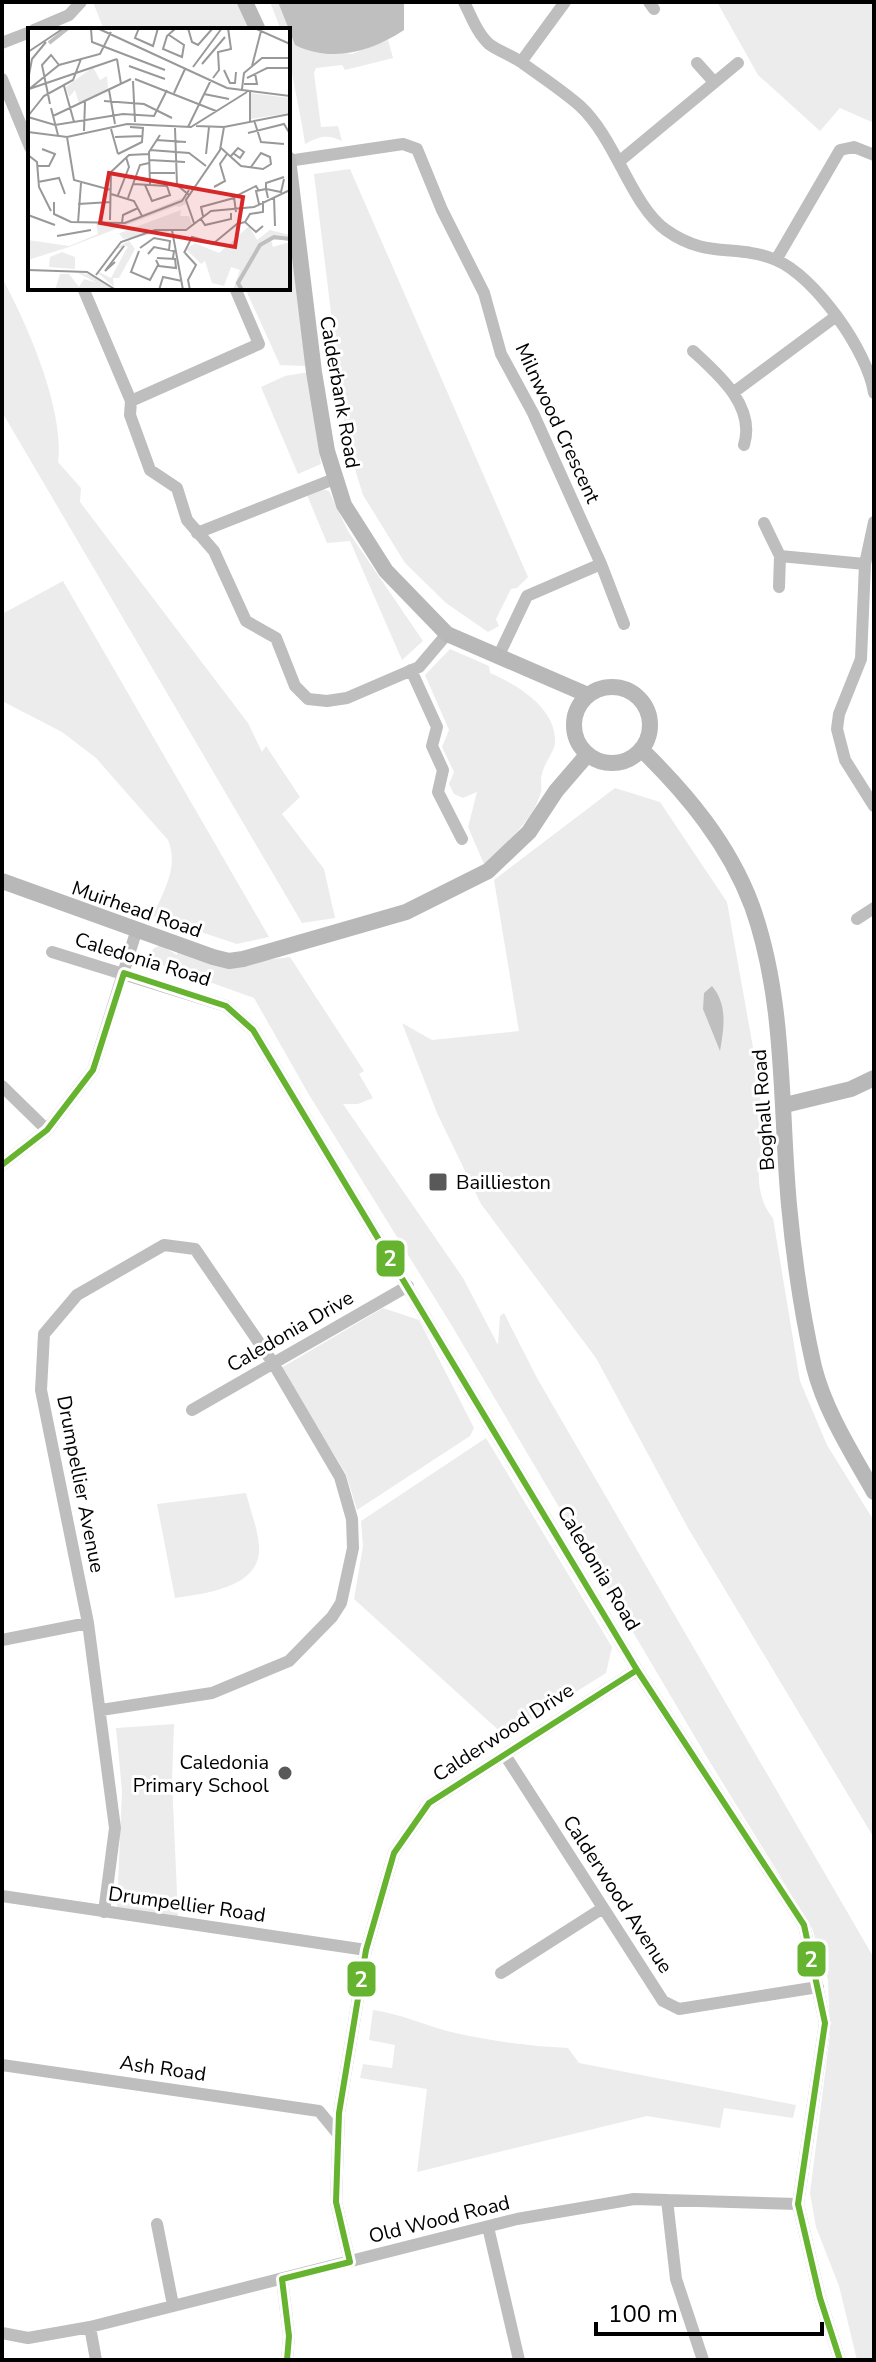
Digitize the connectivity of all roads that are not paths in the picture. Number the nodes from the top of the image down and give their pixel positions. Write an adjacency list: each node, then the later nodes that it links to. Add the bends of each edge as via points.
1 (81, 2): 5 (street, via 69,15)
2 (245, 2): 6 (street)
3 (464, 2): 9 (street, via 489,43)
4 (565, 2): 9 (street)
5 (39, 28)
6 (257, 28)
7 (28, 33): 8 (street)
8 (2, 43)
9 (521, 62): 17 (street, via 579,105)
10 (697, 63): 13 (street)
11 (738, 63): 13 (street)
12 (2, 79): 14 (street)
13 (714, 82): 17 (street)
14 (28, 142)
15 (874, 155): 19 (street, via 854,147 840,150)
16 (290, 160): 33 (street, Milnwood Crescent, via 403,144 417,149 484,293 501,354)
17 (621, 160): 19 (street, via 652,216 688,244)
18 (290, 176): 28 (street, Calderbank Road, via 314,372)
19 (776, 260): 22 (street, via 809,282)
20 (84, 290): 26 (street)
21 (236, 290): 26 (street, via 259,344)
22 (835, 317): 24 (street); 25 (street, via 866,362)
23 (693, 351): 24 (street)
24 (734, 392): 27 (street, via 747,434)
25 (874, 393)
26 (131, 401): 31 (street, via 130,415 150,470 177,488)
27 (744, 445)
28 (334, 479): 31 (street); 37 (street, Calderbank Road, via 344,505 386,571)
29 (874, 522): 34 (street)
30 (764, 523): 32 (street)
31 (197, 533): 39 (street, via 214,551 246,621 276,638 295,686 308,699 347,698)
32 (780, 556): 34 (street); 35 (street)
33 (601, 564): 36 (street, Milnwood Crescent); 38 (street, via 527,596)
34 (865, 564): 43 (street, via 861,659 839,714 837,736 845,760)
35 (779, 587)
36 (624, 624)
37 (447, 634): 38 (street, Calderbank Road); 39 (street)
38 (498, 657): 40 (street, Calderbank Road)
39 (411, 670): 44 (street, via 437,727 432,746 443,770 438,792)
40 (588, 695): 41 (street, via 617,687 640,699 651,722); 42 (street, via 575,724)
41 (641, 749): 42 (street, via 619,762); 53 (street, Boghall Road, via 678,785 716,835 752,906 771,985)
42 (587, 755): 48 (street, Muirhead Road, via 529,832 488,871 406,912 229,961)
43 (874, 806)
44 (462, 839)
45 (2, 881): 48 (street, Muirhead Road)
46 (874, 908): 47 (street)
47 (857, 919)
48 (136, 932): 50 (street)
49 (52, 952): 50 (street, Caledonia Road)
50 (124, 973): 54 (street, via 93,1070); 56 (street, Caledonia Road, via 226,1006 253,1030)
51 (874, 1078): 53 (street)
52 (2, 1086): 54 (street)
53 (785, 1105): 59 (street, Boghall Road, via 789,1205 815,1369)
54 (47, 1130): 55 (street)
55 (2, 1165)
56 (408, 1286): 57 (street, Caledonia Drive); 62 (street, Caledonia Road)
57 (273, 1363): 58 (street, Caledonia Drive); 60 (street, Drumpellier Avenue, via 195,1249 164,1245 77,1295 44,1334 41,1390); 63 (street, Drumpellier Avenue, via 340,1477 352,1519 353,1548 341,1603 289,1661 212,1693)
58 (192, 1410)
59 (874, 1492)
60 (88, 1623): 61 (street); 63 (street, Drumpellier Avenue)
61 (2, 1640)
62 (637, 1670): 64 (street, Calderwood Drive); 70 (street, Caledonia Road, via 804,1925)
63 (101, 1710): 67 (street, Drumpellier Avenue, via 115,1828)
64 (505, 1755): 66 (street, Calderwood Avenue); 68 (street, Calderwood Drive, via 429,1803 394,1853)
65 (2, 1896): 67 (street, Drumpellier Road)
66 (603, 1908): 69 (street); 70 (street, Calderwood Avenue, via 663,2001 679,2009)
67 (104, 1912): 68 (street, Drumpellier Road)
68 (366, 1950): 72 (street, Calderwood Drive)
69 (501, 1973)
70 (818, 1987): 76 (street, Caledonia Road, via 825,2023)
71 (2, 2067): 73 (street, Ash Road)
72 (342, 2094): 73 (street); 74 (street, Calderwood Drive)
73 (319, 2111): 74 (street)
74 (338, 2134): 79 (street, Calderwood Drive, via 336,2202)
75 (667, 2200): 76 (street, Old Wood Road); 78 (street, Old Wood Road, via 634,2199); 87 (street, via 676,2279)
76 (798, 2204): 88 (street, Caledonia Road)
77 (157, 2224): 81 (street)
78 (488, 2227): 79 (street, Old Wood Road); 86 (street)
79 (350, 2262): 80 (street, Old Wood Road)
80 (282, 2279): 81 (street, Old Wood Road); 85 (street)
81 (173, 2305): 82 (street, Old Wood Road)
82 (90, 2327): 83 (street, Old Wood Road, via 28,2338); 84 (street)
83 (2, 2333)
84 (96, 2360)
85 (287, 2360)
86 (519, 2360)
87 (703, 2360)
88 (840, 2360)

